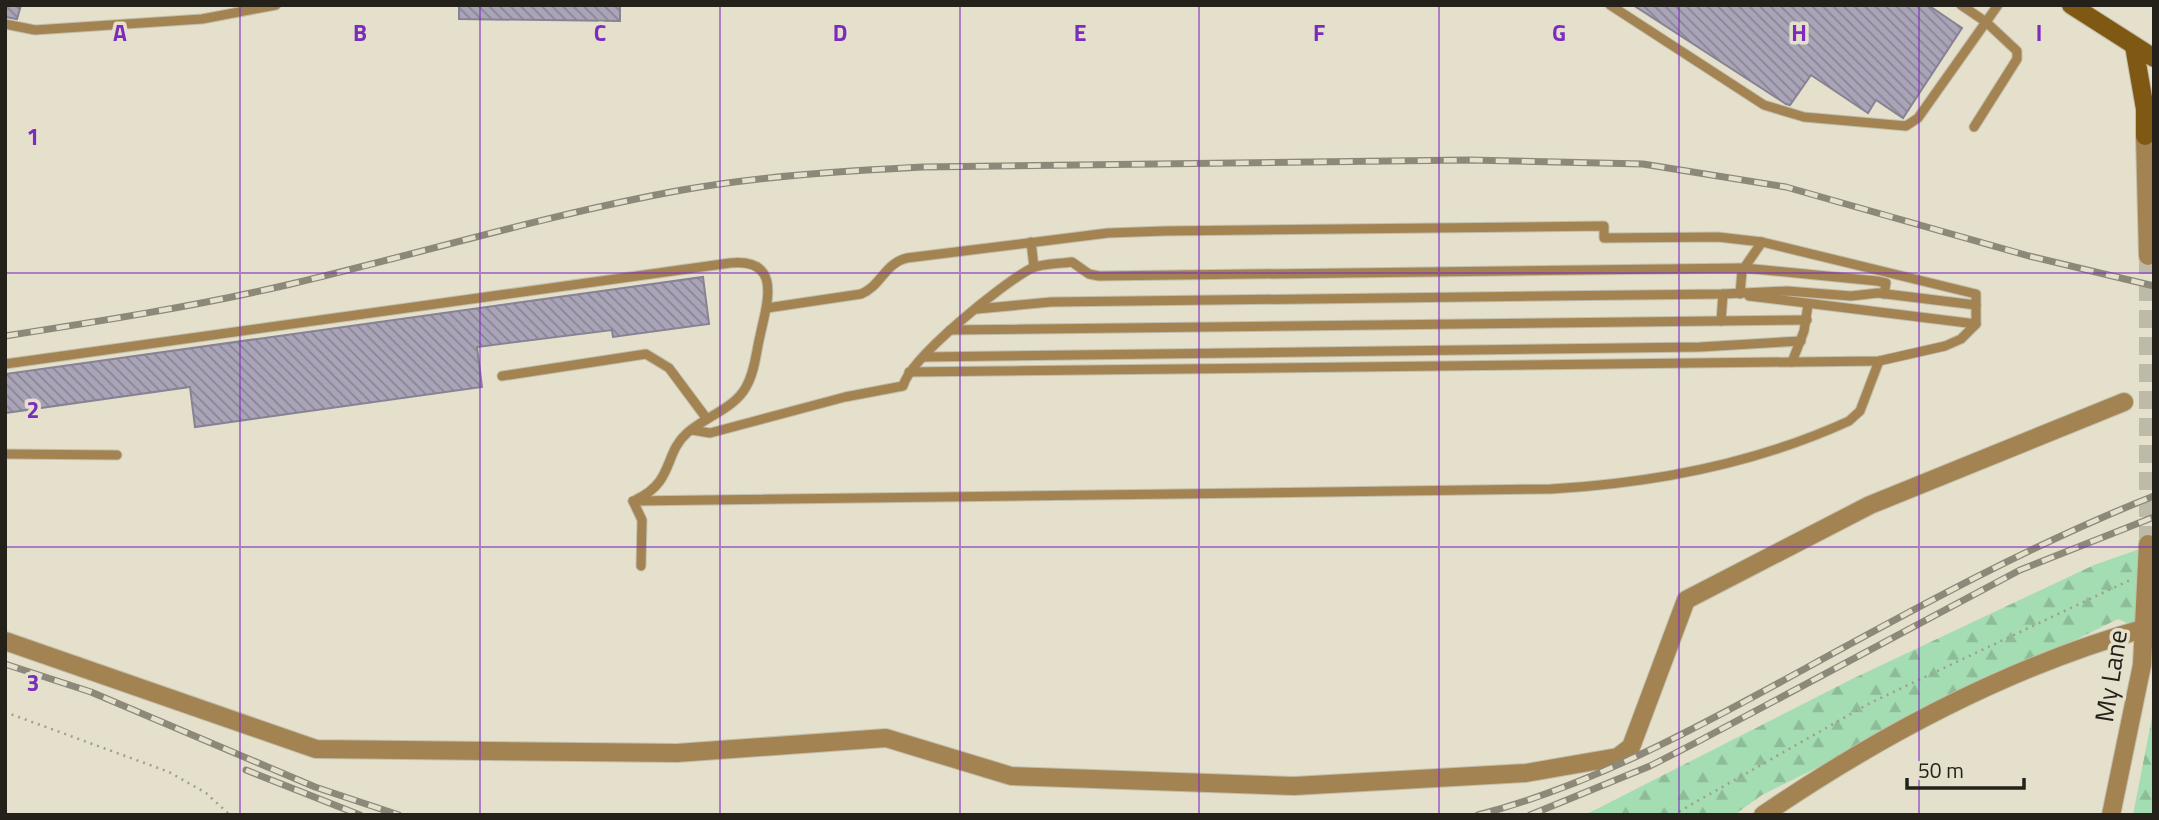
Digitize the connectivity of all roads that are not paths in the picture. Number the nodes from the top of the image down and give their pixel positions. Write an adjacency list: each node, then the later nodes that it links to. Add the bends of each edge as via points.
1 (276, 5): 7 (lane, via 202,19 35,30)
2 (1610, 5): 6 (lane, via 1764,105 1804,117 1906,126 1918,118)
3 (1961, 5): 6 (lane)
4 (1998, 5): 6 (lane)
5 (2071, 5): 8 (main road)
6 (1986, 22): 11 (lane, via 2014,45 2017,59)
7 (5, 24)
8 (2134, 46): 9 (main road); 12 (main road)
9 (2154, 58)
10 (2154, 118): 12 (main road)
11 (1974, 127)
12 (2145, 136): 15 (street)
13 (1031, 242): 14 (lane, via 1135,232 1604,226 1604,238 1718,237); 16 (lane); 23 (lane, via 901,260 872,288 860,293)
14 (1762, 242): 17 (lane); 22 (lane, via 1964,289 1976,294)
15 (2148, 256)
16 (1034, 267): 17 (lane, via 1072,262 1099,276); 24 (lane)
17 (1744, 268): 19 (lane); 20 (lane, via 1877,281 1885,283)
18 (1723, 294): 19 (lane); 24 (lane, via 1051,302); 26 (lane)
19 (1740, 294): 20 (lane, via 1787,290); 21 (lane)
20 (1884, 294): 22 (lane)
21 (1808, 305): 25 (lane); 27 (lane)
22 (1976, 305): 27 (lane)
23 (767, 308): 33 (lane, via 769,287 764,274 754,265 736,262); 37 (lane, via 747,386)
24 (975, 309): 28 (lane)
25 (1807, 320): 26 (lane); 29 (lane)
26 (1721, 321): 28 (lane)
27 (1976, 324): 31 (lane, via 1961,339 1945,346)
28 (950, 330): 30 (lane)
29 (1801, 341): 30 (lane, via 1700,348); 32 (lane)
30 (924, 357): 34 (lane)
31 (1879, 360): 32 (lane); 41 (lane, via 1860,411 1849,421 1743,460 1624,484 1552,489)
32 (1792, 362): 34 (lane)
33 (5, 364)
34 (909, 372): 38 (lane, via 903,386 710,433)
35 (502, 376): 37 (lane, via 646,354 665,364)
36 (2124, 402): 45 (street, via 1870,505 1686,600 1631,747 1618,757 1526,773 1294,786 1011,776 886,738 677,753 316,749)
37 (707, 419): 38 (lane)
38 (692, 430): 41 (lane, via 680,441 661,481)
39 (5, 454): 40 (lane)
40 (117, 455)
41 (633, 501): 43 (lane, via 642,520)
42 (2148, 544): 44 (street, My Lane)
43 (641, 566)
44 (2150, 626): 46 (street, via 1973,695 1890,736); 47 (street, My Lane)
45 (5, 641)
46 (1763, 815)
47 (2111, 815)

